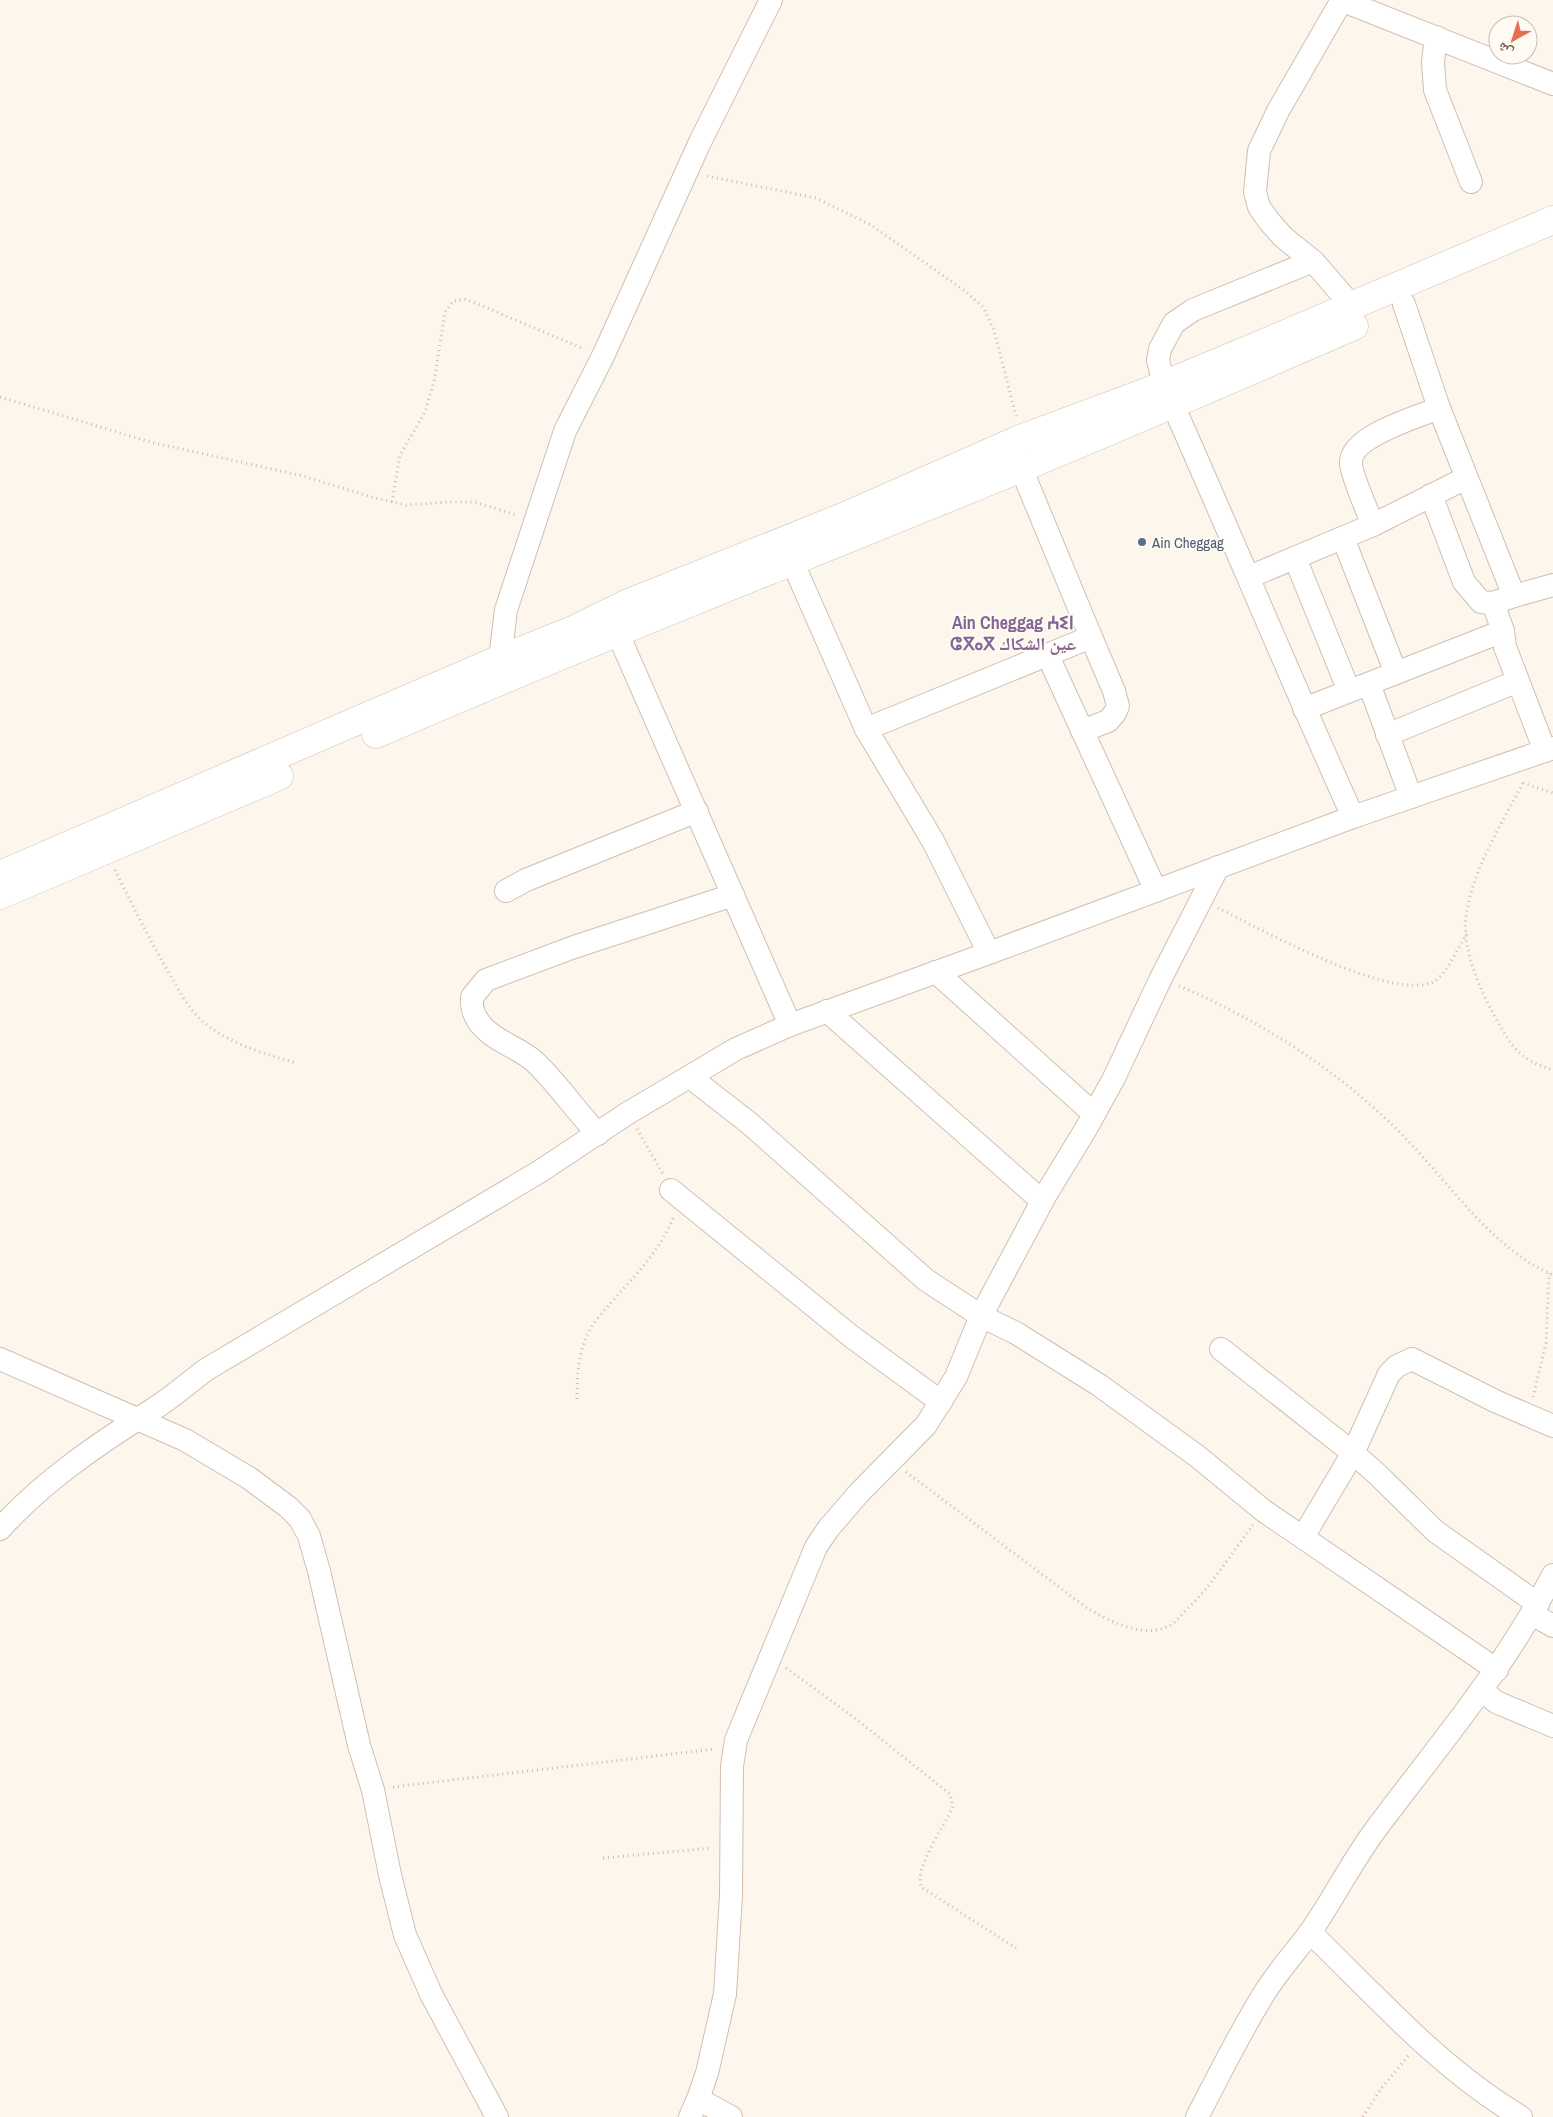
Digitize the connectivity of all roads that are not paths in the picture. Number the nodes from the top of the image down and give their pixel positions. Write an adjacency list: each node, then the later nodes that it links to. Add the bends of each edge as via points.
1 (771, 0): 28 (street, via 686,172 603,356 565,431 506,610)
2 (1342, 0): 3 (street); 9 (street, via 1278,111 1259,151 1256,176 1255,192 1259,207 1283,237)
3 (1384, 8): 4 (street)
4 (1436, 37): 5 (street); 6 (street, via 1433,62 1435,90)
5 (1553, 84)
6 (1471, 182)
7 (1553, 220): 11 (street)
8 (1553, 240): 10 (street)
9 (1313, 261): 11 (street); 12 (street, via 1193,310 1174,323 1160,349 1158,360)
10 (1404, 304): 12 (street); 13 (street)
11 (1352, 306): 12 (street)
12 (1169, 394): 14 (street); 21 (street); 24 (street, via 1020,439)
13 (1440, 408): 15 (street); 17 (street, via 1371,436 1356,448 1351,464)
14 (1021, 468): 20 (street); 26 (street)
15 (1466, 478): 16 (street); 23 (street)
16 (1431, 495): 17 (street); 23 (street, via 1464,582 1481,602)
17 (1373, 525): 18 (street)
18 (1343, 538): 19 (street); 29 (street)
19 (1295, 558): 21 (street); 31 (street)
20 (792, 561): 24 (street); 33 (street)
21 (1249, 577): 32 (street)
22 (1553, 585): 23 (street)
23 (1503, 599): 25 (street)
24 (612, 622): 28 (street, via 573,630); 38 (street); 44 (street, via 509,676)
25 (1503, 631): 29 (street); 30 (street, via 1505,647)
26 (1091, 637): 27 (street); 34 (street, via 1118,706 1108,720)
27 (1048, 656): 33 (street); 34 (street)
28 (500, 659): 41 (street)
29 (1396, 673): 31 (street)
30 (1518, 681): 35 (street); 36 (street)
31 (1359, 688): 32 (street); 35 (street)
32 (1304, 709): 39 (street)
33 (866, 729): 46 (street, via 933,841)
34 (1082, 731): 43 (street)
35 (1388, 735): 37 (street)
36 (1549, 749): 37 (street)
37 (1411, 797): 39 (street)
38 (697, 811): 42 (street); 45 (street)
39 (1353, 817): 40 (street)
40 (1218, 867): 43 (street); 51 (street)
41 (0, 875)
42 (506, 891)
43 (1156, 891): 46 (street)
44 (0, 895)
45 (734, 895): 49 (street); 52 (street, via 574,947 486,980 472,997 474,1016 483,1028 533,1060)
46 (989, 953): 47 (street)
47 (936, 972): 48 (street); 51 (street)
48 (827, 1011): 49 (street); 54 (street)
49 (790, 1025): 50 (street, via 736,1049)
50 (690, 1077): 52 (street); 55 (street, via 749,1123 926,1280)
51 (1094, 1114): 54 (street)
52 (598, 1134): 59 (street, via 207,1369)
53 (671, 1190): 58 (street, via 852,1337)
54 (1042, 1201): 55 (street)
55 (981, 1316): 58 (street, via 956,1376); 63 (street, via 1016,1333 1099,1385)
56 (1221, 1349): 61 (street)
57 (0, 1359): 59 (street)
58 (941, 1402): 71 (street, via 926,1425 839,1515 818,1542 735,1747 725,1994 707,2073)
59 (137, 1418): 62 (street, via 82,1457); 72 (street, via 230,1465 288,1506 309,1536 359,1746 373,1790 405,1935 427,1987)
60 (1553, 1426): 61 (street, via 1412,1359 1389,1374)
61 (1353, 1453): 63 (street); 65 (street, via 1435,1531)
62 (0, 1529)
63 (1303, 1537): 67 (street)
64 (1553, 1576): 65 (street)
65 (1535, 1609): 66 (street); 67 (street)
66 (1553, 1626)
67 (1497, 1670): 68 (street)
68 (1482, 1690): 69 (street, via 1496,1702); 70 (street, via 1362,1848)
69 (1553, 1726)
70 (1310, 1932): 74 (street, via 1262,1997); 75 (street, via 1450,2067 1493,2101)
71 (694, 2108): 73 (street)
72 (497, 2117)
73 (731, 2117)
74 (1197, 2117)
75 (1521, 2117)

